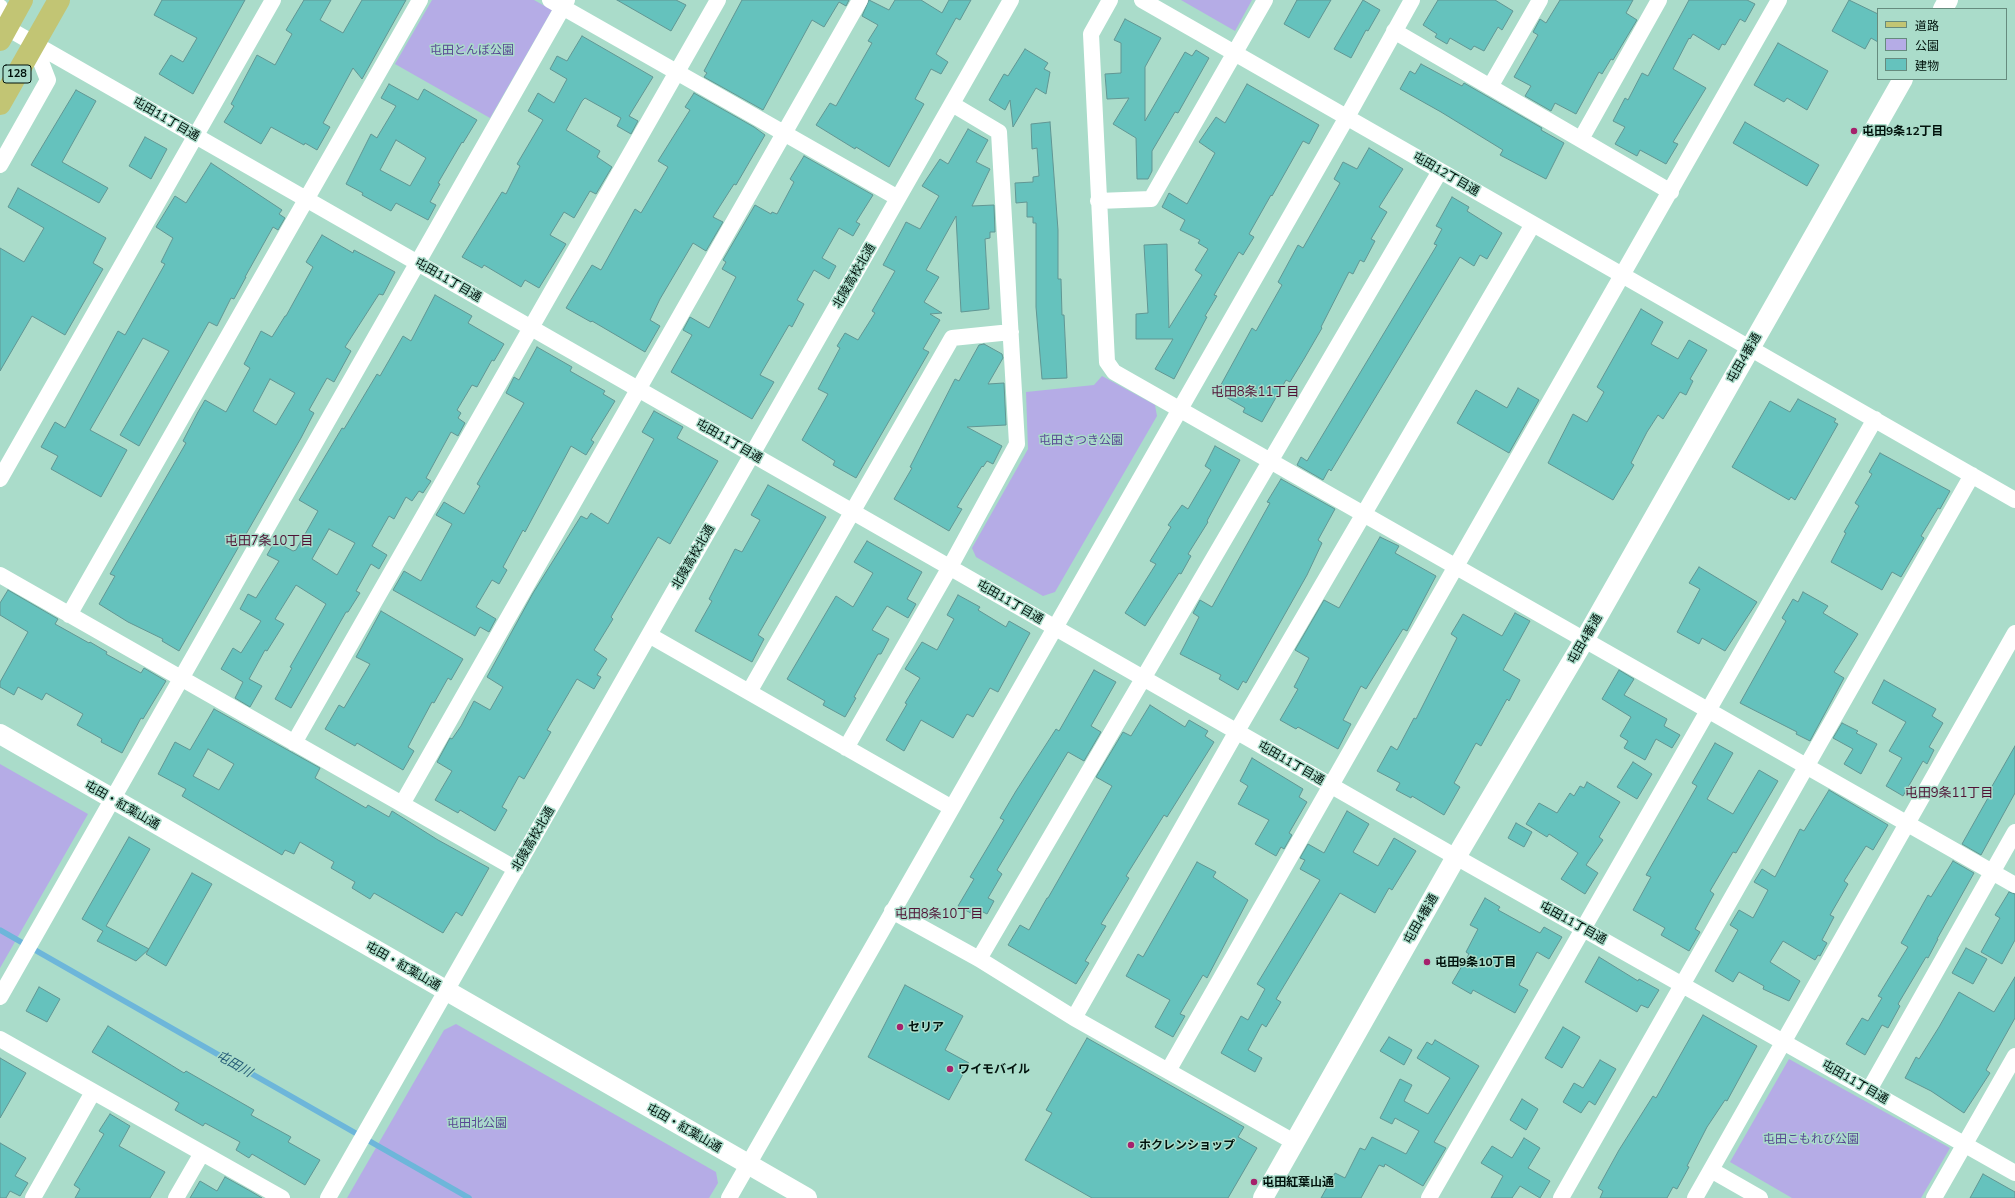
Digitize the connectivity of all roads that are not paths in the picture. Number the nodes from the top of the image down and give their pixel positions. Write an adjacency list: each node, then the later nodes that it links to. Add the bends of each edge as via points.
1 (22, 0): 17 (main road)
2 (59, 0): 19 (main road, 128)
3 (273, 0): 28 (street)
4 (420, 0): 34 (street)
5 (718, 0): 21 (street)
6 (860, 0): 27 (street)
7 (1011, 0): 25 (street, 北陵高校北通)
8 (1110, 0): 35 (street, via 1091,34)
9 (1142, 0): 20 (street, 屯田12丁目通)
10 (1265, 0): 20 (street)
11 (1412, 0): 18 (street)
12 (1540, 0): 23 (street)
13 (1659, 0): 29 (street)
14 (1779, 0): 32 (street)
15 (560, 2): 21 (street); 37 (street)
16 (0, 7): 17 (street)
17 (2, 31): 19 (street, 屯田11丁目通)
18 (1394, 32): 23 (street); 26 (street)
19 (34, 44): 24 (main road, 128); 28 (street, 屯田11丁目通); 30 (street, via 48,80)
20 (1235, 54): 26 (street, 屯田12丁目通); 35 (street, via 1151,199)
21 (677, 72): 27 (street); 39 (street)
22 (1902, 80): 41 (street, 屯田4番通)
23 (1490, 87): 29 (street)
24 (0, 104)
25 (952, 104): 33 (street, 北陵高校北通); 40 (street, via 999,132)
26 (1347, 117): 31 (street, 屯田12丁目通); 43 (street)
27 (784, 134): 33 (street); 42 (street)
28 (195, 136): 34 (street, 屯田11丁目通); 48 (street)
29 (1581, 139): 32 (street)
30 (0, 165)
31 (1440, 171): 36 (street, 屯田12丁目通); 46 (street)
32 (1671, 192): 38 (street)
33 (898, 198): 45 (street, 北陵高校北通)
34 (306, 199): 37 (street, 屯田11丁目通); 55 (street)
35 (1098, 200): 43 (street, via 1107,362 1114,372)
36 (1533, 224): 38 (street, 屯田12丁目通); 51 (street)
37 (418, 263): 39 (street, 屯田11丁目通); 61 (street)
38 (1623, 275): 41 (street, 屯田12丁目通); 52 (street)
39 (531, 328): 42 (street, 屯田11丁目通); 66 (street)
40 (1011, 332): 50 (street, via 952,338); 53 (street, via 1017,444)
41 (1750, 348): 44 (street, 屯田12丁目通); 59 (street, 屯田4番通)
42 (638, 389): 45 (street, 屯田11丁目通); 71 (street)
43 (1180, 408): 46 (street); 56 (street)
44 (1875, 419): 47 (street, 屯田12丁目通); 63 (street)
45 (752, 454): 50 (street, 屯田11丁目通); 58 (street, 北陵高校北通)
46 (1270, 460): 51 (street); 60 (street)
47 (1972, 475): 49 (street, 屯田12丁目通); 68 (street)
48 (0, 479)
49 (2015, 500)
50 (853, 512): 53 (street, 屯田11丁目通); 62 (street)
51 (1365, 514): 52 (street); 64 (street)
52 (1457, 566): 59 (street); 69 (street)
53 (950, 567): 56 (street, 屯田11丁目通); 67 (street)
54 (0, 575): 55 (street)
55 (69, 614): 61 (street)
56 (1055, 627): 60 (street, 屯田11丁目通); 72 (street)
57 (2015, 633): 73 (street)
58 (649, 635): 62 (street); 76 (street, 北陵高校北通)
59 (1585, 639): 63 (street); 75 (street, 屯田4番通)
60 (1144, 677): 64 (street, 屯田11丁目通); 81 (street)
61 (181, 679): 66 (street); 70 (street)
62 (749, 692): 67 (street)
63 (1708, 710): 68 (street); 80 (street)
64 (1237, 731): 69 (street, 屯田11丁目通); 85 (street)
65 (0, 734): 70 (street, 屯田・紅葉山通)
66 (294, 743): 71 (street)
67 (846, 748): 72 (street)
68 (1806, 765): 73 (street); 82 (street)
69 (1331, 785): 75 (street, 屯田11丁目通); 89 (street)
70 (113, 799): 83 (street, 屯田・紅葉山通); 84 (street)
71 (402, 804): 76 (street)
72 (952, 808): 79 (street)
73 (1908, 824): 77 (street); 87 (street)
74 (2015, 832): 77 (street)
75 (1456, 857): 80 (street, 屯田11丁目通); 92 (street, 屯田4番通)
76 (516, 869): 83 (street, 北陵高校北通)
77 (1992, 872): 78 (street); 90 (street)
78 (2015, 885)
79 (892, 911): 81 (street); 95 (street)
80 (1584, 929): 82 (street, 屯田11丁目通); 105 (street)
81 (979, 959): 85 (street)
82 (1683, 984): 87 (street, 屯田11丁目通); 106 (street)
83 (446, 991): 95 (street, 屯田・紅葉山通); 101 (street, 北陵高校北通)
84 (0, 997)
85 (1074, 1018): 89 (street)
86 (0, 1039): 91 (street)
87 (1785, 1042): 90 (street, 屯田11丁目通); 96 (street)
88 (2015, 1056): 93 (street)
89 (1168, 1071): 92 (street)
90 (1869, 1090): 93 (street, 屯田11丁目通)
91 (93, 1092): 94 (street); 98 (street)
92 (1294, 1142): 104 (street, 屯田4番通)
93 (1964, 1144): 97 (street, 屯田11丁目通); 109 (street)
94 (202, 1153): 99 (street); 100 (street)
95 (748, 1164): 102 (street); 103 (street, 屯田・紅葉山通)
96 (1711, 1170): 107 (street); 108 (street)
97 (2015, 1173)
98 (33, 1198)
99 (176, 1198)
100 (282, 1198)
101 (328, 1198)
102 (729, 1198)
103 (807, 1198)
104 (1263, 1198)
105 (1429, 1198)
106 (1561, 1198)
107 (1695, 1198)
108 (1760, 1198)
109 (1934, 1198)

